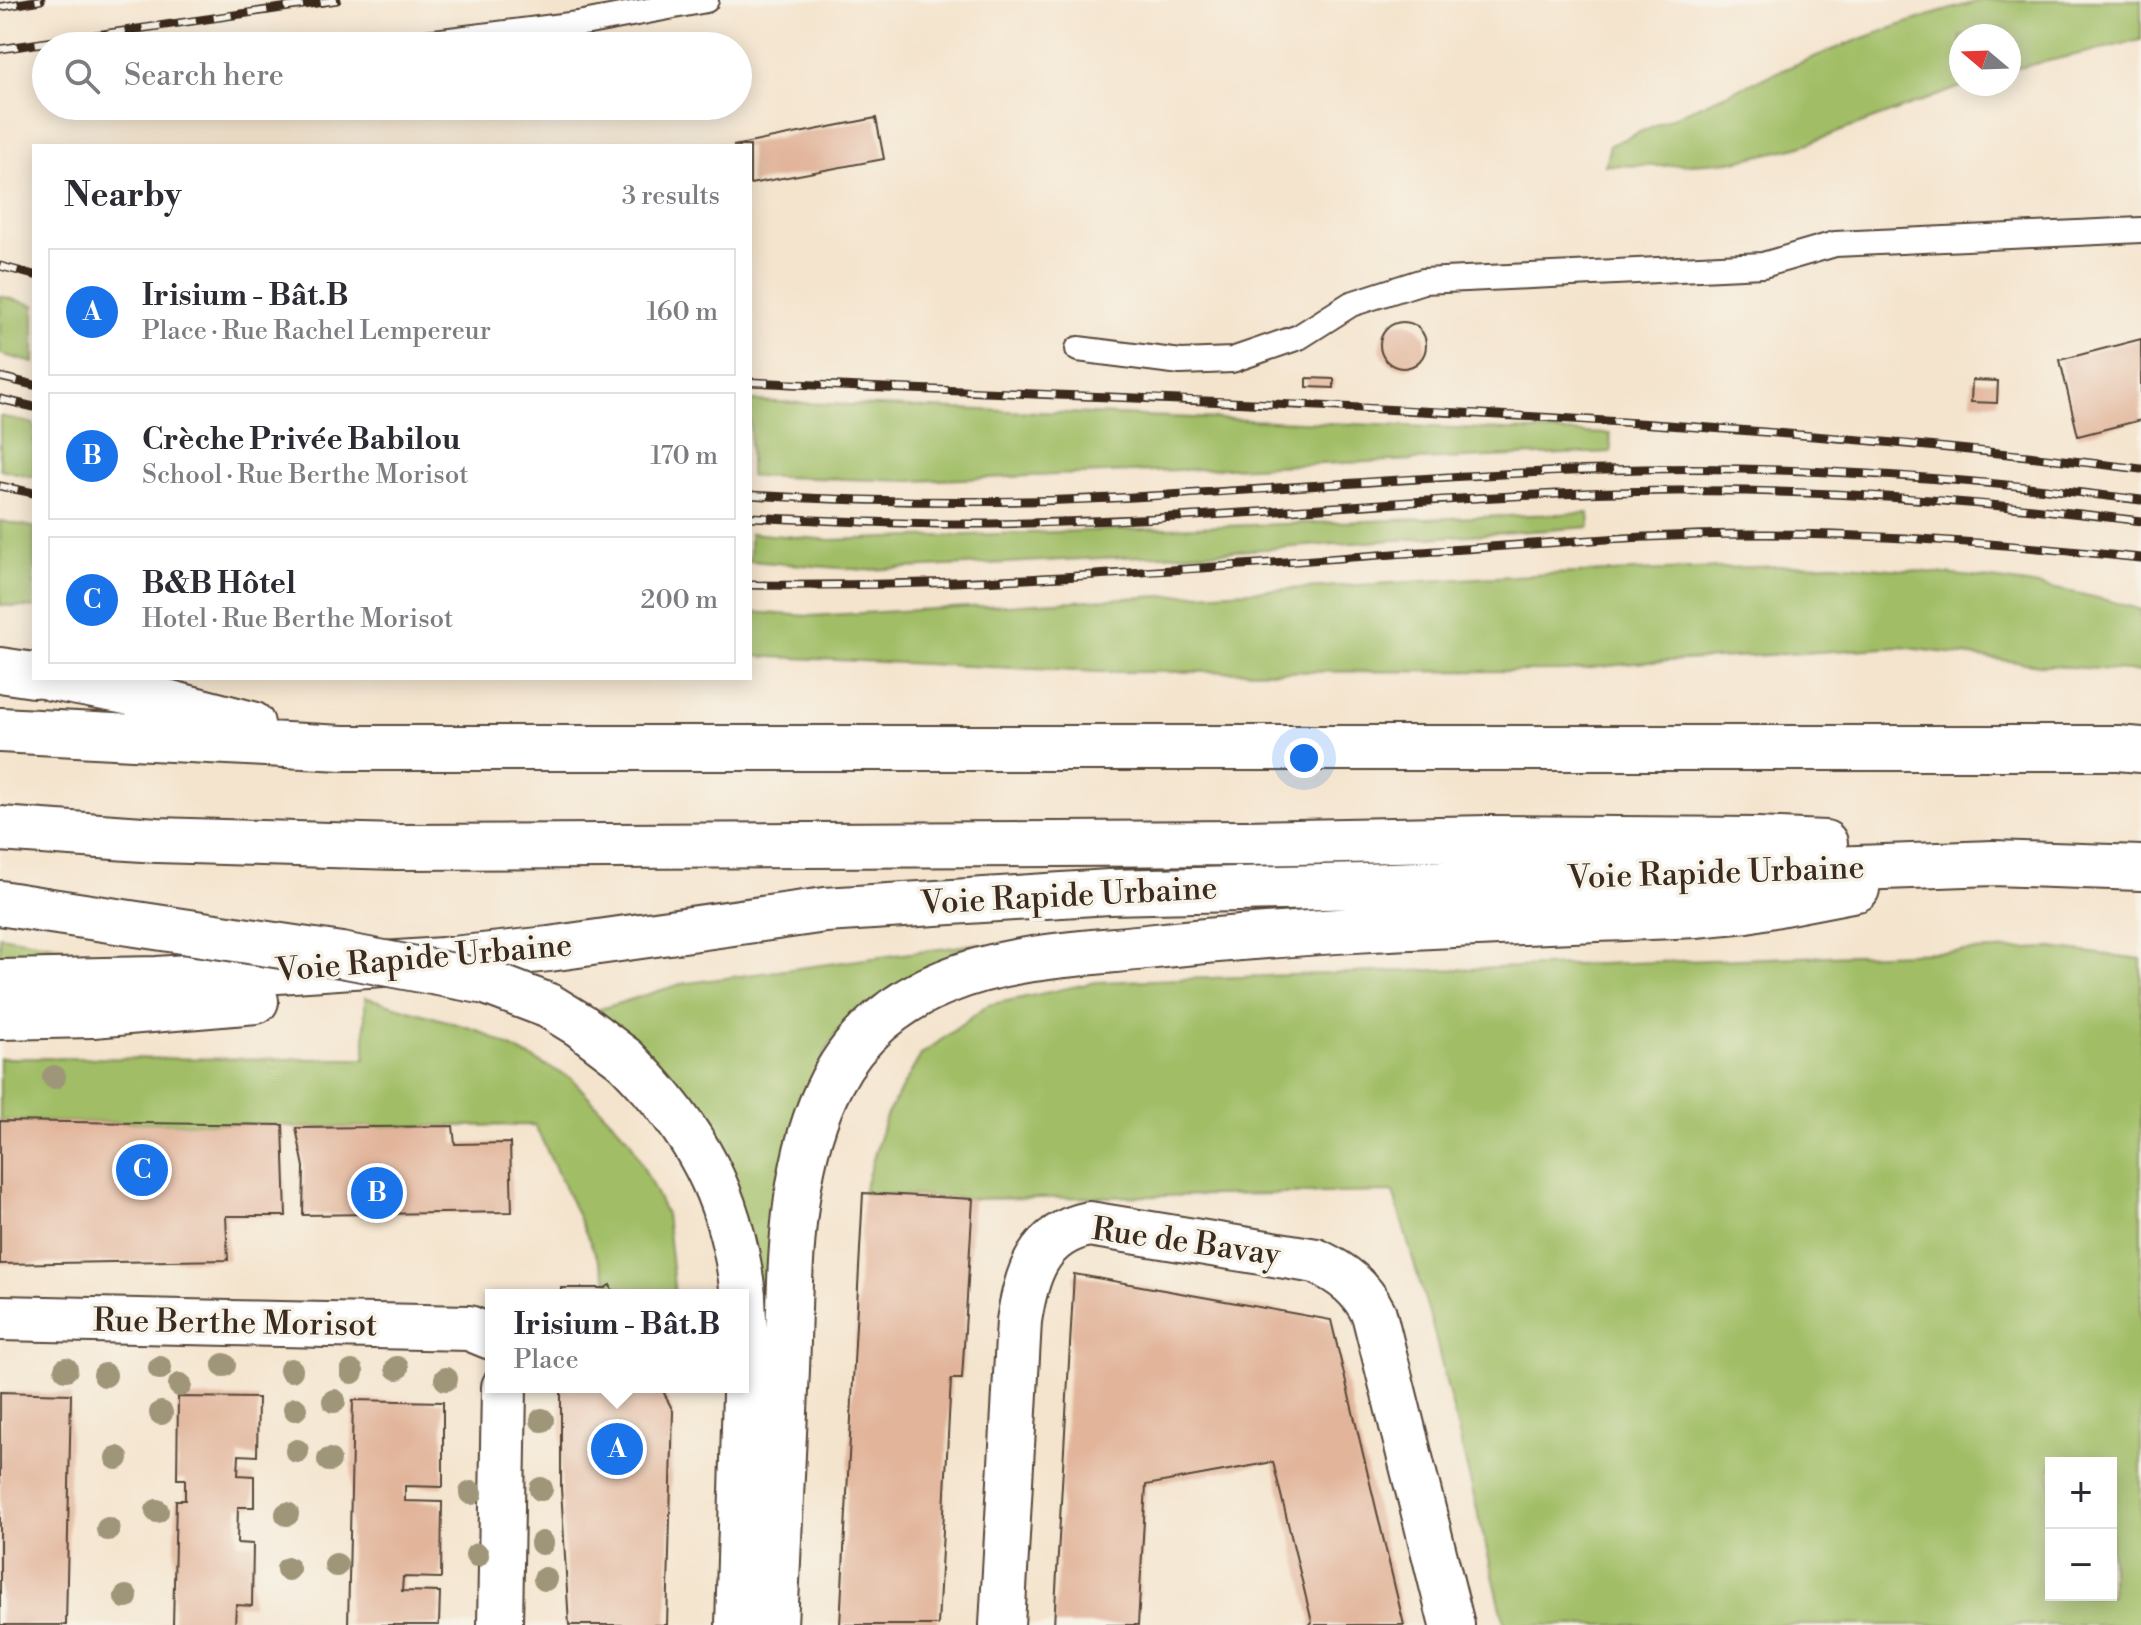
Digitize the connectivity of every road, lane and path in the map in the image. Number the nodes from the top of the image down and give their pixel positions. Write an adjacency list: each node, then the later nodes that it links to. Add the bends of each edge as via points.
1 (706, 0): 2 (lane)
2 (514, 32)
3 (2141, 230): 4 (lane, via 1835,244 1763,265 1423,281 1351,304 1299,337 1232,360 1181,362)
4 (1078, 349)
5 (0, 670): 6 (main road)
6 (32, 675)
7 (62, 680): 9 (main road)
8 (0, 730): 9 (main road)
9 (343, 748): 10 (main road)
10 (2141, 750)
11 (0, 829): 12 (main road, via 241,844 471,847 1757,840)
12 (1993, 863): 13 (main road, Voie Rapide Urbaine); 15 (main road, Voie Rapide Urbaine, via 953,900 783,915); 25 (main road, via 1747,910 1217,939 1085,953 993,966 910,999 848,1055 807,1148 793,1252)
13 (2141, 868)
14 (0, 903): 18 (main road, bridge, via 486,982 549,1006 625,1059 680,1120 711,1174 729,1222)
15 (549, 949): 16 (main road, Voie Rapide Urbaine, via 157,979); 17 (main road, via 245,1002)
16 (0, 982)
17 (0, 1017)
18 (742, 1289)
19 (0, 1318): 20 (main road, Rue Berthe Morisot)
20 (480, 1333)
21 (504, 1393): 23 (main road)
22 (745, 1393): 24 (main road)
23 (500, 1625)
24 (738, 1625)
25 (775, 1625)
26 (1002, 1625): 27 (main road, Rue de Bavay, via 1023,1295 1041,1252 1070,1227 1089,1224 1316,1261 1357,1286 1374,1314)
27 (1452, 1625)

